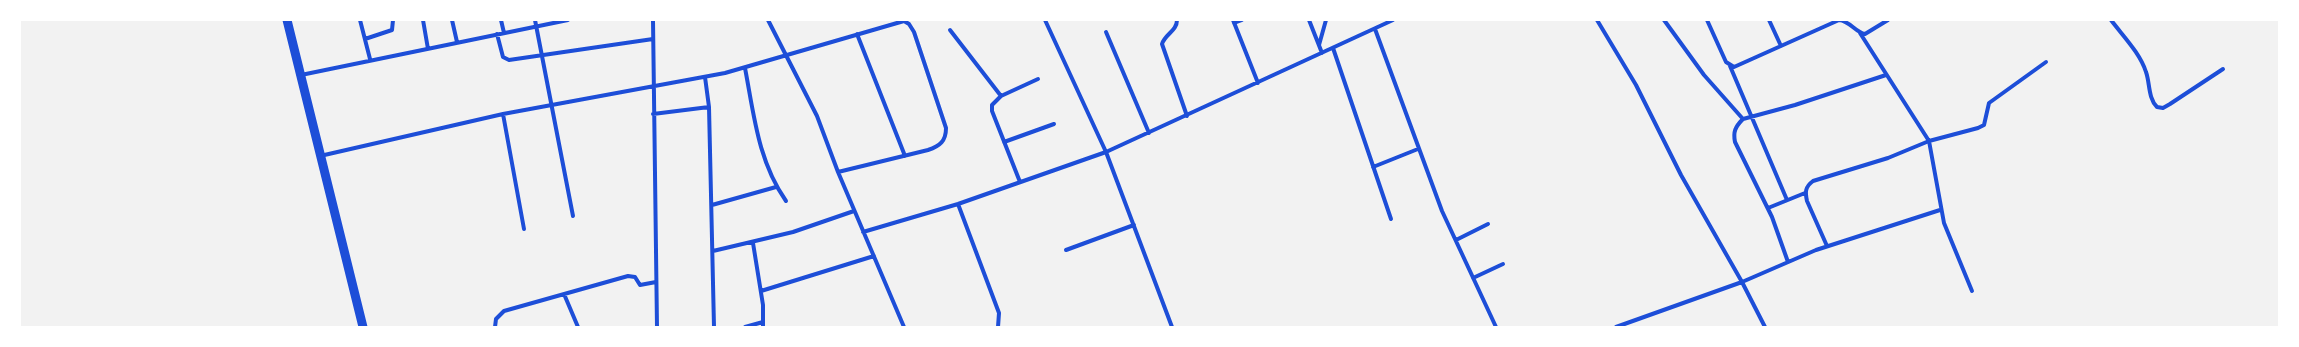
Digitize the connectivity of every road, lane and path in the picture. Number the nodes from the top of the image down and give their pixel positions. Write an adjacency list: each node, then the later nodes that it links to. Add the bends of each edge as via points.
1 (287, 20): 48 (highway)
2 (360, 20): 33 (street)
3 (392, 20): 33 (street, via 392,30)
4 (423, 20): 39 (street)
5 (452, 20): 35 (street)
6 (501, 20): 29 (street)
7 (536, 20): 25 (street)
8 (566, 20): 25 (street)
9 (653, 20): 34 (street)
10 (768, 20): 42 (street)
11 (1045, 20): 67 (street)
12 (1177, 20): 59 (street, via 1176,28 1163,39 1162,44)
13 (1242, 20): 24 (street)
14 (1309, 20): 36 (street)
15 (1326, 20): 36 (street)
16 (1393, 20): 26 (street)
17 (1597, 20): 98 (street, via 1636,85 1681,175)
18 (1664, 20): 61 (street, via 1704,75)
19 (1707, 20): 45 (street)
20 (1769, 20): 37 (street)
21 (1888, 20): 30 (street, via 1865,34)
22 (2111, 20): 47 (street, via 2141,61 2146,71 2151,98 2157,107 2163,108 2170,104)
23 (897, 21): 32 (street); 69 (street, via 910,24 914,32 946,128 944,141 938,146)
24 (1233, 22): 52 (street)
25 (536, 26): 29 (street); 41 (street)
26 (1375, 29): 38 (street); 66 (street)
27 (950, 30): 54 (street)
28 (1106, 32): 63 (street)
29 (504, 33): 31 (street)
30 (1860, 33): 37 (street, via 1848,23 1839,20); 49 (street)
31 (497, 34): 35 (street); 41 (street, via 501,53 506,60)
32 (857, 34): 42 (street); 69 (street)
33 (365, 39): 43 (street)
34 (653, 40): 41 (street); 53 (street)
35 (457, 42): 39 (street)
36 (1319, 46): 40 (street)
37 (1782, 46): 45 (street, via 1738,67)
38 (1333, 48): 40 (street); 70 (street)
39 (428, 49): 43 (street)
40 (1322, 53): 52 (street)
41 (542, 56): 55 (street)
42 (788, 56): 46 (street); 71 (street, via 817,116)
43 (370, 59): 48 (street)
44 (2046, 62): 64 (street, via 1989,104 1984,125)
45 (1730, 66): 60 (street)
46 (745, 68): 50 (street); 73 (street, via 761,149)
47 (2223, 69)
48 (300, 75): 68 (highway)
49 (1886, 75): 60 (street); 64 (street)
50 (705, 77): 53 (street); 56 (street)
51 (1038, 79): 54 (street)
52 (1258, 83): 59 (street)
53 (654, 86): 55 (street); 58 (street)
54 (1001, 96): 65 (street, via 992,105 992,111)
55 (550, 106): 57 (street); 82 (street)
56 (709, 107): 58 (street); 78 (street)
57 (503, 114): 68 (street); 86 (street)
58 (653, 114): 97 (street)
59 (1187, 116): 63 (street)
60 (1753, 116): 61 (street); 75 (street)
61 (1743, 120): 79 (street, via 1733,133 1735,142)
62 (1054, 124): 65 (street)
63 (1149, 133): 67 (street)
64 (1929, 141): 74 (street, via 1883,160 1813,181 1807,186); 80 (street)
65 (1004, 142): 72 (street)
66 (1418, 149): 70 (street); 88 (street)
67 (1106, 152): 72 (street); 85 (street)
68 (320, 156): 103 (highway)
69 (906, 156): 71 (street)
70 (1374, 167): 83 (street)
71 (838, 172): 81 (street)
72 (1020, 182): 77 (street)
73 (776, 187): 76 (street); 78 (street)
74 (1805, 193): 75 (street); 90 (street)
75 (1787, 200): 79 (street)
76 (786, 202)
77 (958, 204): 87 (street); 111 (street, via 999,313)
78 (712, 205): 92 (street)
79 (1768, 208): 94 (street)
80 (1940, 210): 90 (street); 100 (street)
81 (854, 211): 87 (street); 89 (street)
82 (573, 216)
83 (1391, 219)
84 (1488, 224): 88 (street)
85 (1134, 225): 91 (street); 112 (street)
86 (524, 229)
87 (864, 232): 93 (street)
88 (1456, 240): 96 (street)
89 (753, 243): 92 (street); 99 (street)
90 (1827, 246): 94 (street)
91 (1066, 250)
92 (713, 251): 107 (street)
93 (874, 256): 99 (street); 110 (street)
94 (1788, 262): 98 (street)
95 (1503, 264): 96 (street)
96 (1473, 278): 113 (street)
97 (656, 282): 101 (street, via 640,285 635,277 628,276); 106 (street)
98 (1742, 282): 114 (street); 115 (street)
99 (761, 291): 102 (street)
100 (1972, 291)
101 (564, 294): 104 (street, via 504,311 496,319); 105 (street)
102 (764, 322): 108 (street); 109 (street)
103 (363, 327)
104 (495, 327)
105 (578, 327)
106 (657, 327)
107 (714, 327)
108 (744, 327)
109 (763, 327)
110 (904, 327)
111 (998, 327)
112 (1172, 327)
113 (1496, 327)
114 (1616, 327)
115 (1765, 327)

